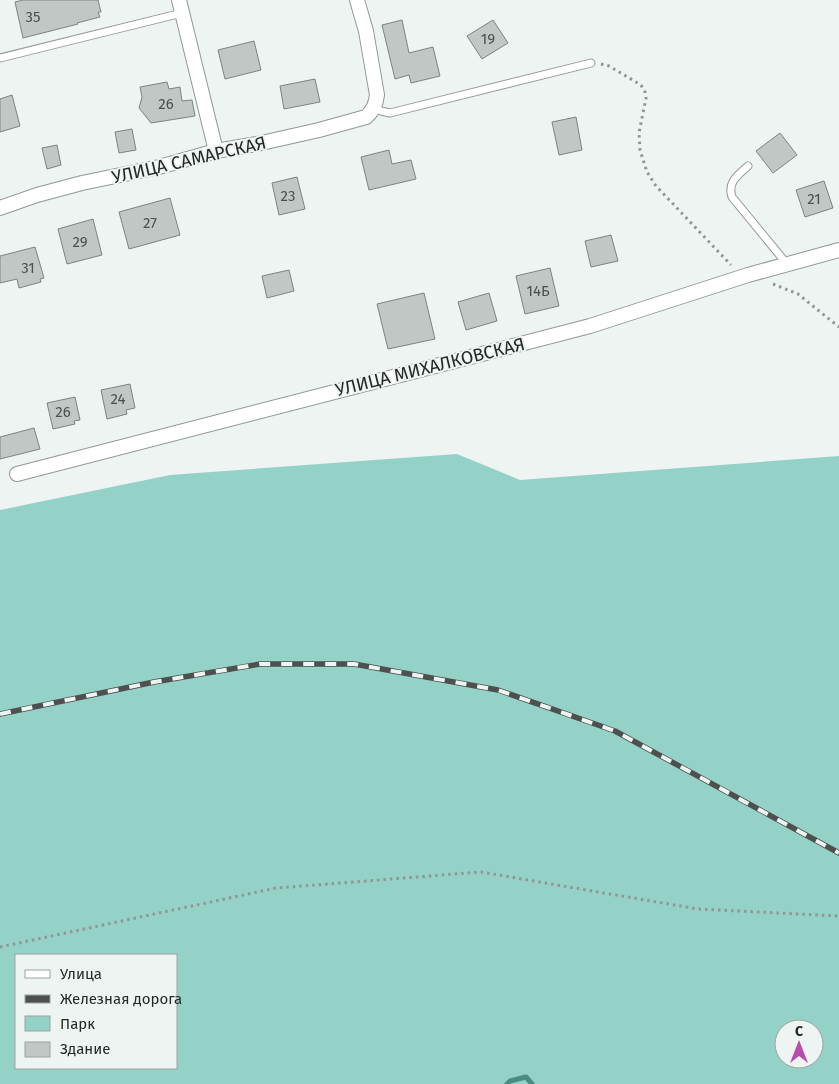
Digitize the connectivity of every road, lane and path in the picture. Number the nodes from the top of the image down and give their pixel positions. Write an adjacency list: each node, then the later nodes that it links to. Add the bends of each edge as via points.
1 (357, 0): 5 (street, via 372,61 377,96)
2 (180, 7): 3 (lane); 6 (street)
3 (0, 58)
4 (591, 64): 5 (lane, via 390,114); 11 (path, via 610,66 641,85 646,98 639,145 647,172 656,186)
5 (373, 107): 6 (street, УЛИЦА САМАРСКАЯ, via 363,118)
6 (216, 151): 8 (street, УЛИЦА САМАРСКАЯ, via 159,168 82,183)
7 (748, 166): 10 (lane, via 732,181 732,197)
8 (0, 208)
9 (839, 250): 10 (street, УЛИЦА МИХАЛКОВСКАЯ)
10 (787, 264): 11 (street, УЛИЦА МИХАЛКОВСКАЯ)
11 (745, 276): 12 (path, via 798,294); 13 (street, УЛИЦА МИХАЛКОВСКАЯ, via 590,326)
12 (839, 327)
13 (18, 474)
14 (839, 916): 15 (path, via 698,909 481,872 276,888)
15 (0, 947)

